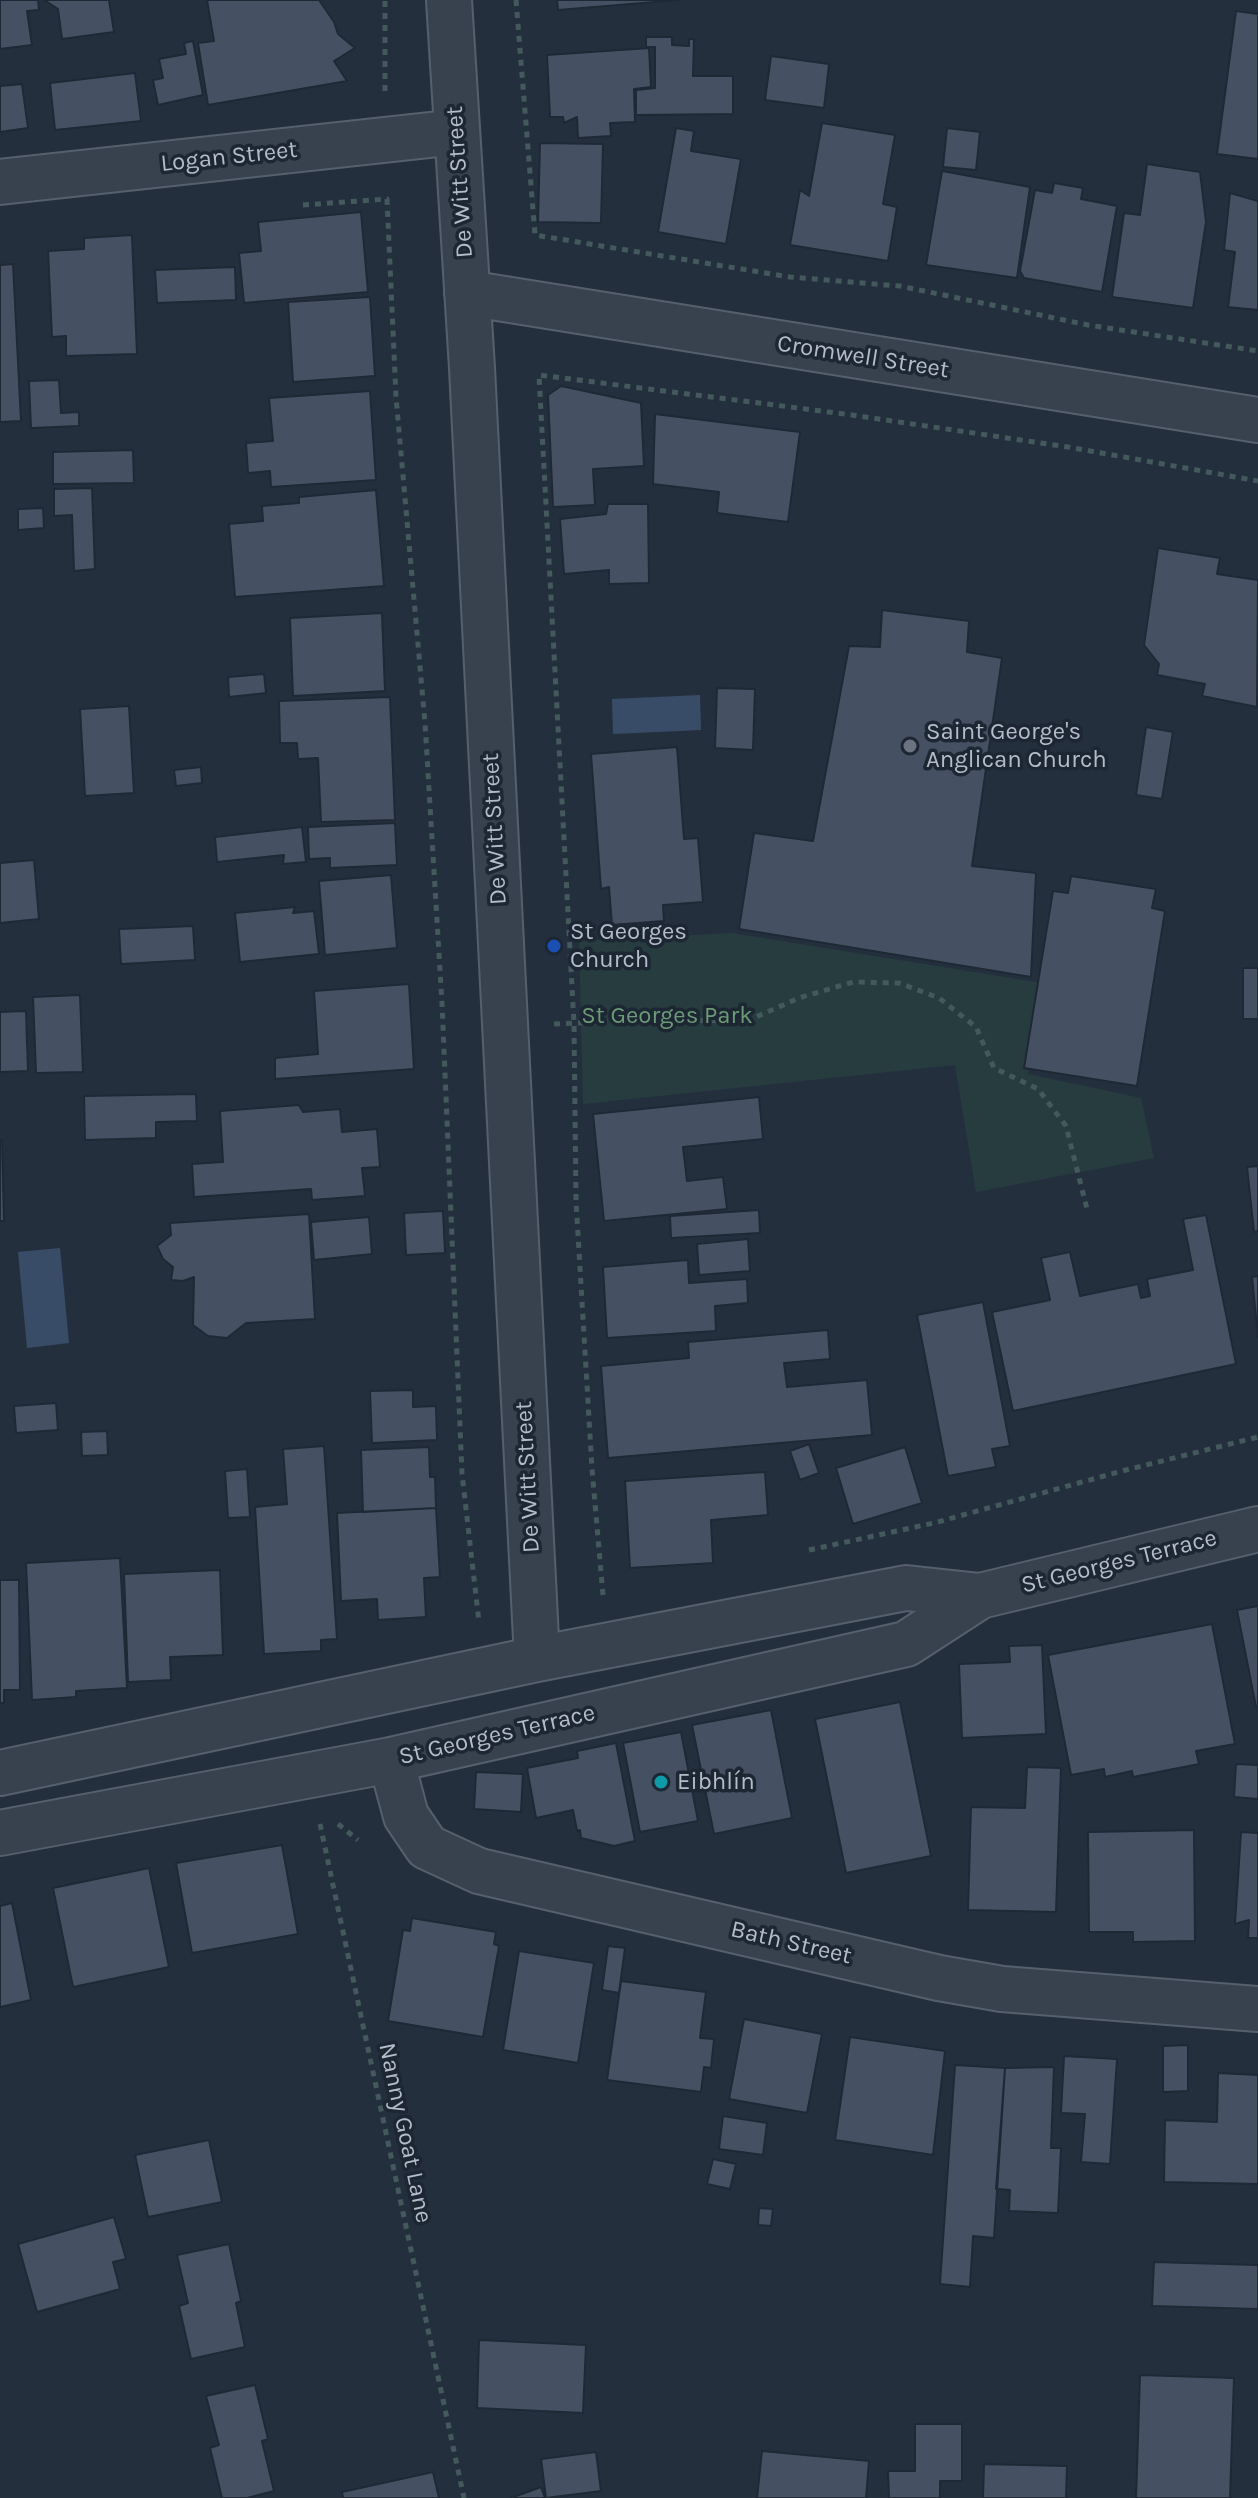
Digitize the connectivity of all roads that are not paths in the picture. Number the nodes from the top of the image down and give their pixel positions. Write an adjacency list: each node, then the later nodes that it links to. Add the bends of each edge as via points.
1 (449, 0): 2 (street, De Witt Street)
2 (457, 132): 3 (street, Logan Street); 4 (street, De Witt Street)
3 (0, 182)
4 (467, 293): 5 (street, Cromwell Street); 8 (street, De Witt Street)
5 (1258, 420)
6 (1258, 1529): 7 (street, St Georges Terrace)
7 (980, 1596): 8 (street, St Georges Terrace, via 906,1588); 9 (street, St Georges Terrace, via 906,1644)
8 (537, 1659): 10 (street, St Georges Terrace)
9 (391, 1760): 11 (street, St Georges Terrace); 12 (street, Bath Street, via 406,1816 427,1847 479,1871 939,1978 1002,1989)
10 (0, 1773)
11 (0, 1833)
12 (1258, 2009)

